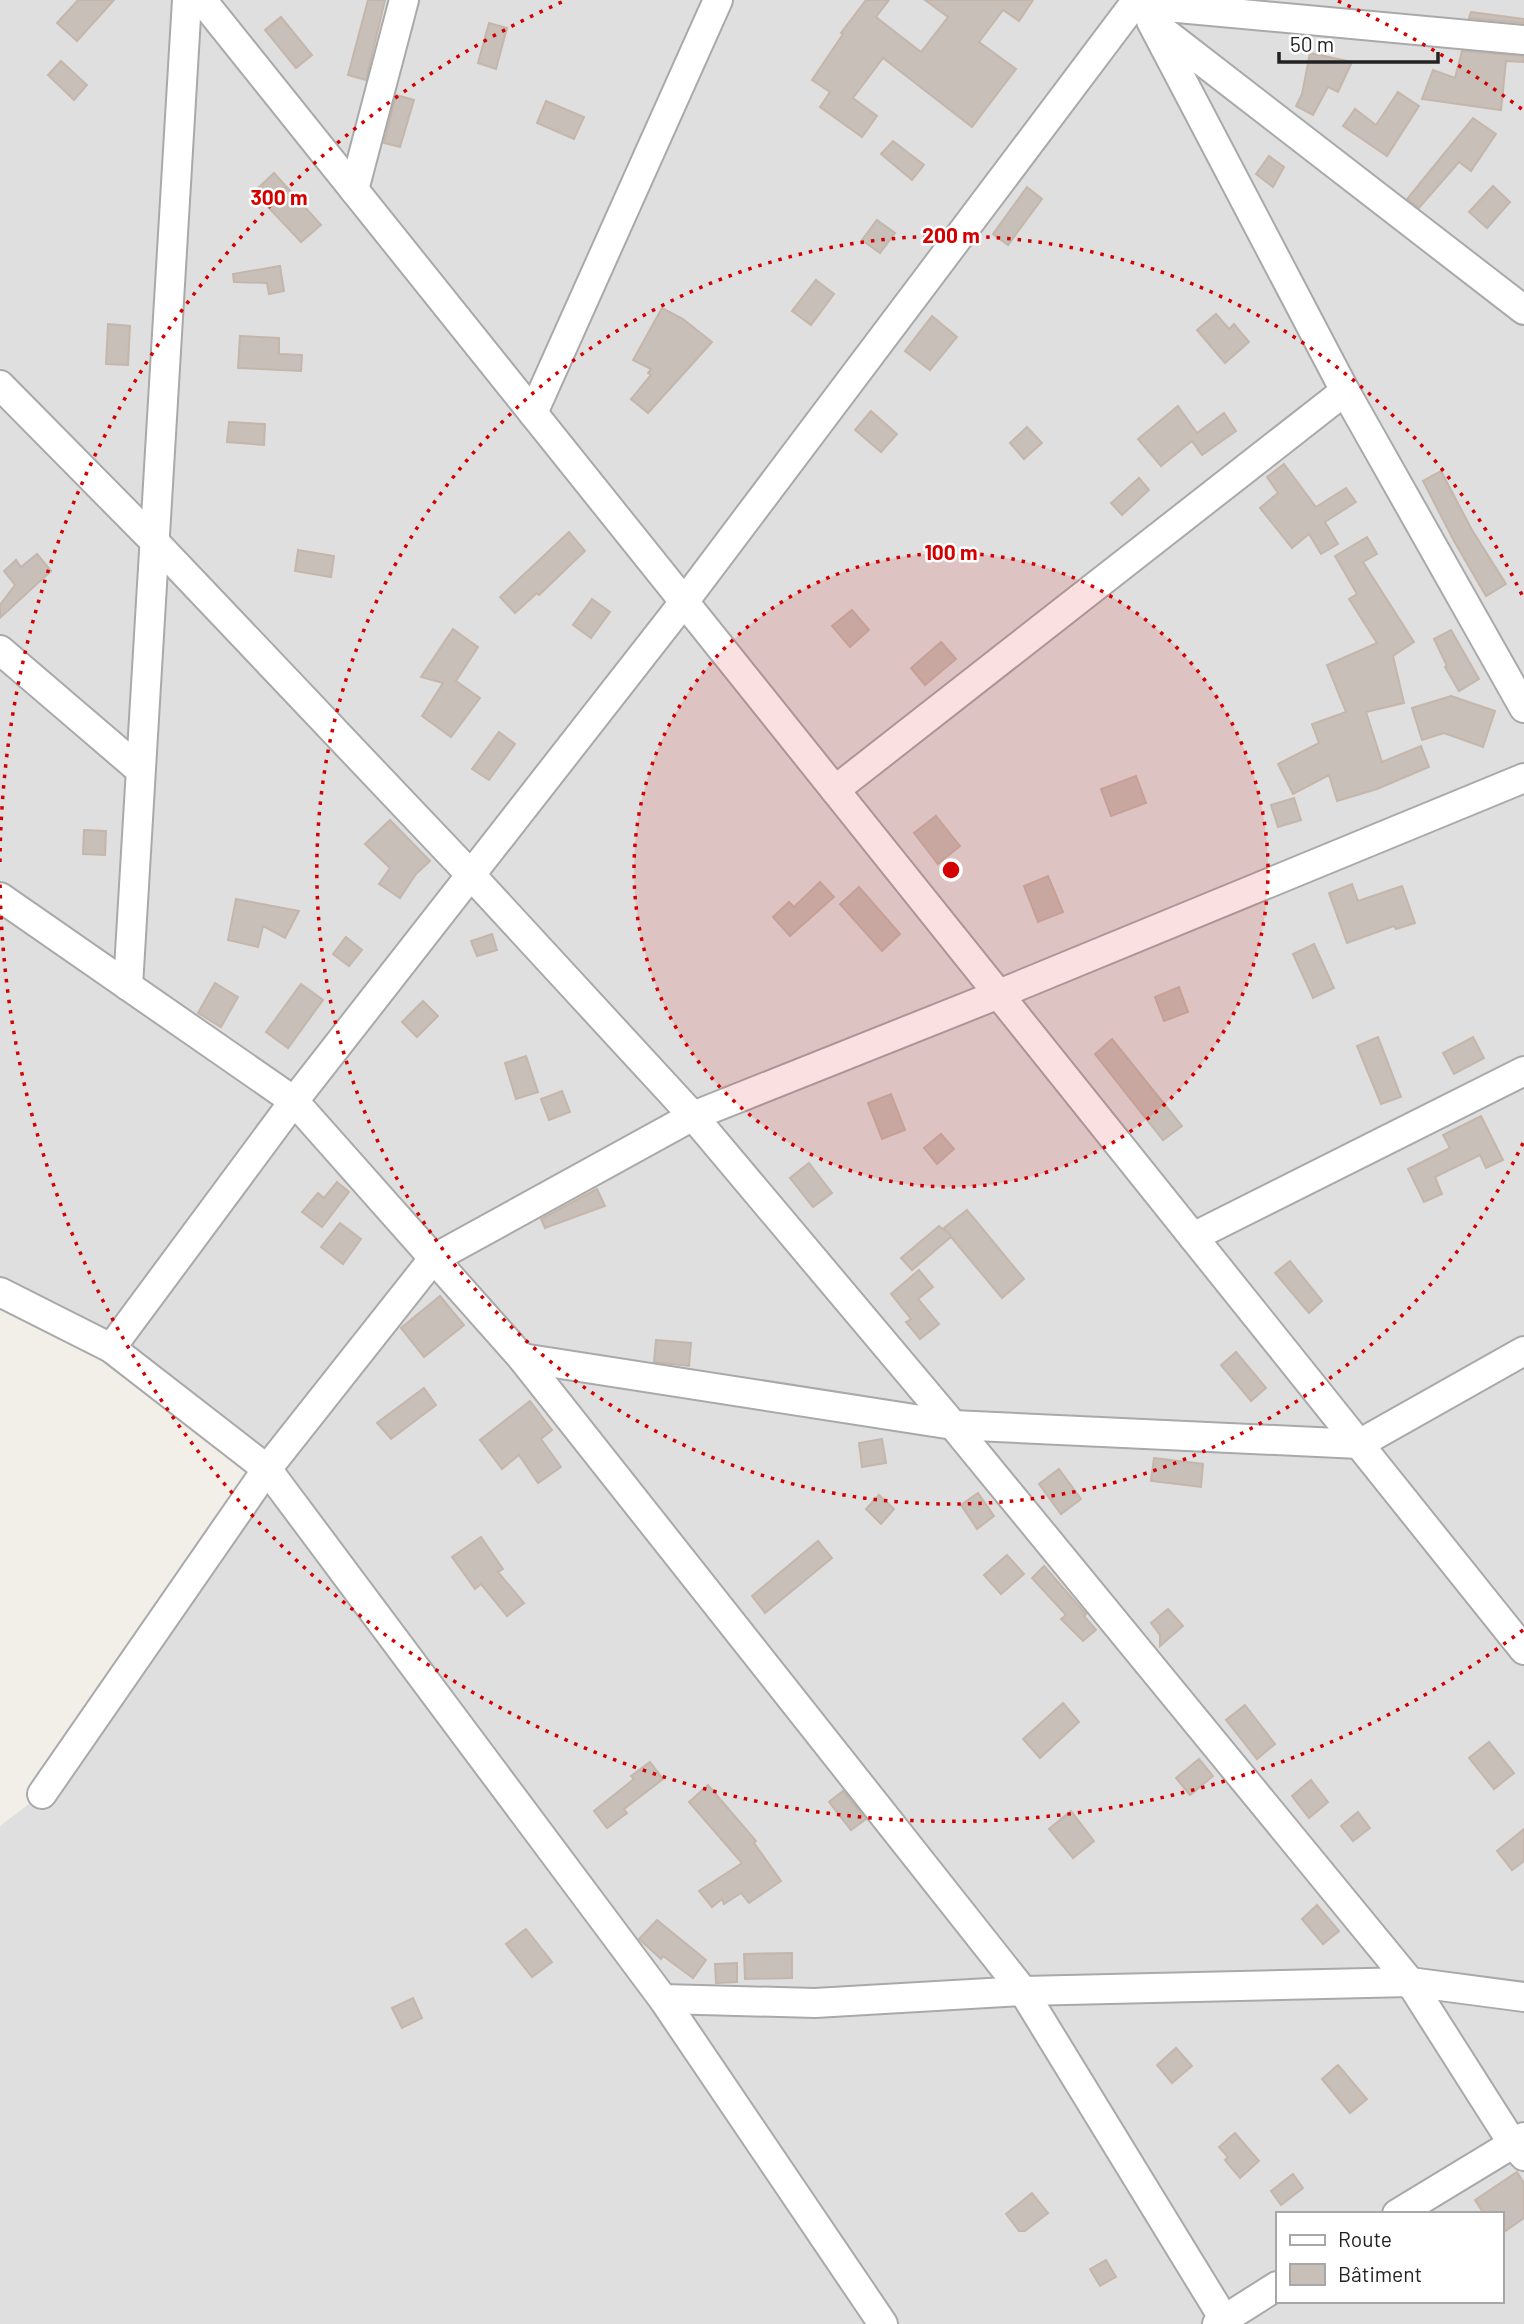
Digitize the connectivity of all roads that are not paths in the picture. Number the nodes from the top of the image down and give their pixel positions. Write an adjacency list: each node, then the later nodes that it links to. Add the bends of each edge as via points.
1 (187, 0): 12 (street)
2 (202, 0): 7 (street)
3 (404, 0): 7 (street)
4 (718, 0): 11 (street)
5 (1138, 6): 6 (street); 8 (street); 10 (street); 13 (street)
6 (1524, 40)
7 (354, 190): 11 (street)
8 (1523, 307)
9 (0, 385): 12 (street)
10 (1345, 391): 15 (street); 18 (street)
11 (533, 413): 13 (street)
12 (153, 540): 16 (street); 19 (street)
13 (684, 602): 18 (street); 19 (street)
14 (0, 650): 16 (street)
15 (1524, 708)
16 (139, 769): 21 (street)
17 (1524, 778): 22 (street)
18 (835, 790): 22 (street)
19 (470, 874): 24 (street); 25 (street)
20 (0, 897): 21 (street)
21 (128, 986): 24 (street)
22 (999, 995): 25 (street); 26 (street)
23 (1524, 1071): 26 (street)
24 (294, 1101): 27 (street); 29 (street)
25 (693, 1116): 27 (street); 32 (street)
26 (1194, 1237): 33 (street)
27 (433, 1259): 31 (street); 34 (street)
28 (0, 1292): 29 (street)
29 (111, 1348): 34 (street)
30 (1524, 1351): 33 (street)
31 (522, 1358): 32 (street); 38 (street)
32 (953, 1425): 33 (street); 37 (street)
33 (1359, 1444): 35 (street)
34 (267, 1469): 36 (street); 40 (street)
35 (1524, 1650)
36 (42, 1794)
37 (1410, 1982): 38 (street); 39 (street); 41 (street)
38 (1023, 1991): 40 (street, via 815,2003); 44 (street)
39 (1524, 1997)
40 (663, 1999): 45 (street)
41 (1520, 2146): 42 (street)
42 (1401, 2212)
43 (1276, 2287): 44 (street)
44 (1222, 2322)
45 (883, 2324)

